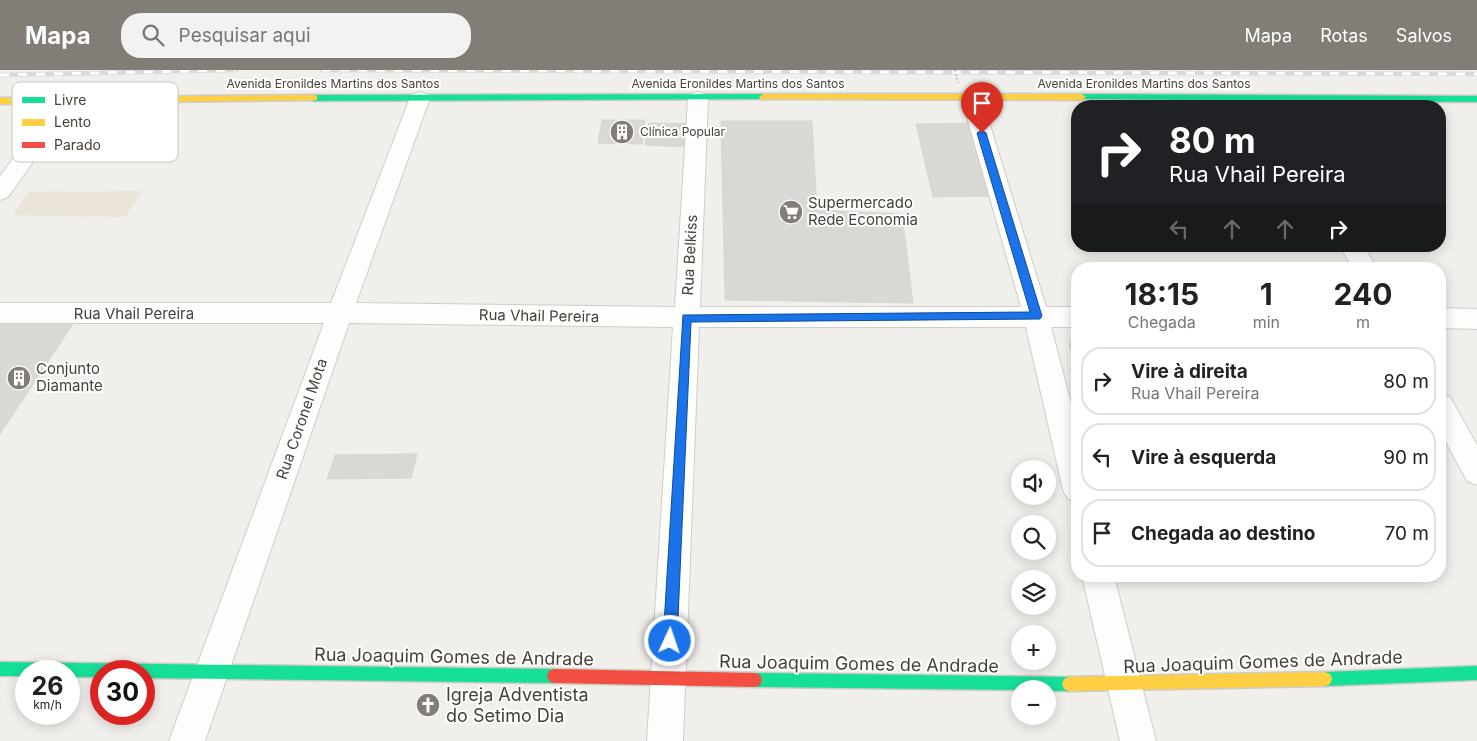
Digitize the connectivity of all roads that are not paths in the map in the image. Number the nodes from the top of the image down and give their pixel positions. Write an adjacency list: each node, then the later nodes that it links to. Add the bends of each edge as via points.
1 (964, 90): 3 (street, Avenida Eronildes Martins dos Santos); 6 (street, Avenida Eronildes Martins dos Santos); 12 (street)
2 (420, 98): 3 (street, Avenida Eronildes Martins dos Santos); 4 (street, Avenida Eronildes Martins dos Santos); 11 (street, Rua Coronel Mota)
3 (698, 98): 14 (street, Rua Belkiss)
4 (178, 99)
5 (1477, 99): 7 (street, Avenida Eronildes Martins dos Santos)
6 (1220, 100)
7 (1408, 100)
8 (22, 162): 9 (street)
9 (0, 192)
10 (0, 313): 11 (street, Rua Vhail Pereira)
11 (340, 313): 14 (street, Rua Vhail Pereira); 22 (street, Rua Coronel Mota)
12 (1036, 316): 13 (street, Rua Vhail Pereira); 14 (street, Rua Vhail Pereira); 18 (street)
13 (1071, 317)
14 (686, 318): 24 (street, Rua Belkiss)
15 (1446, 318): 16 (street)
16 (1477, 319)
17 (1446, 416): 19 (street)
18 (1071, 461)
19 (1477, 472)
20 (1099, 582): 25 (street)
21 (0, 669): 22 (street, Rua Joaquim Gomes de Andrade)
22 (214, 669): 24 (street, Rua Joaquim Gomes de Andrade); 26 (street, Rua Coronel Mota)
23 (1477, 673): 25 (street, Rua Joaquim Gomes de Andrade)
24 (668, 679): 25 (street, Rua Joaquim Gomes de Andrade); 27 (street, Rua Belkiss)
25 (1123, 684): 28 (street)
26 (187, 741)
27 (665, 741)
28 (1138, 741)

